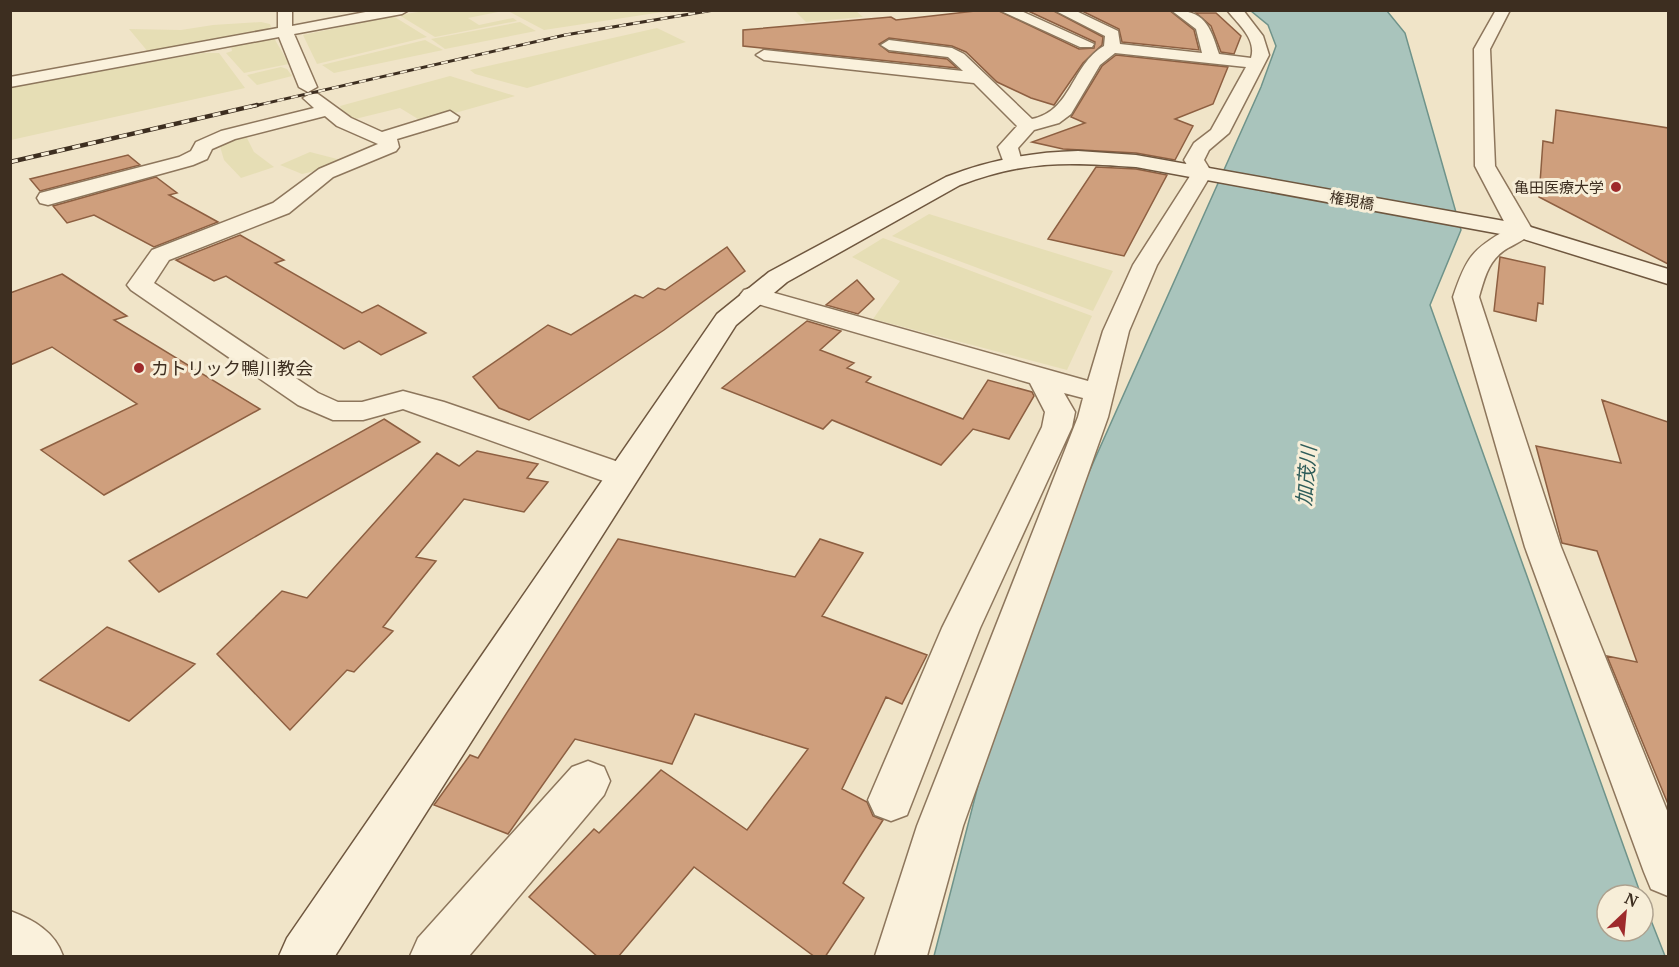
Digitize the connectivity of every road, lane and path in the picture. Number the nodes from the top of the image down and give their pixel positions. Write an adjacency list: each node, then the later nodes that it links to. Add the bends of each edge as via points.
1 (285, 10): 8 (street)
2 (402, 10): 8 (street)
3 (1006, 10): 10 (street)
4 (1060, 10): 10 (street, via 1113,34)
5 (1178, 10): 12 (street, via 1203,27)
6 (1234, 10): 13 (street, via 1260,45 1261,56)
7 (1503, 10): 23 (street, via 1482,49 1485,166)
8 (285, 32): 15 (street); 16 (street)
9 (889, 45): 14 (street, via 952,53)
10 (1108, 49): 12 (street); 18 (street, via 1090,68 1069,105 1055,118)
11 (764, 55): 14 (street)
12 (1212, 58): 13 (street)
13 (1255, 63): 21 (street, via 1220,133 1201,147 1194,159)
14 (979, 78): 18 (street)
15 (10, 82)
16 (316, 99): 19 (street, via 344,122); 22 (street, via 203,146 200,155)
17 (450, 117): 19 (street)
18 (1028, 126): 20 (street, via 1008,147)
19 (381, 138): 28 (street, via 389,147 326,173 281,208 160,255 140,285 308,399 333,411 363,411 403,400)
20 (1012, 162): 21 (street, 権現橋, via 1088,157); 25 (street, 権現橋, via 953,181 778,277)
21 (1207, 174): 23 (street, 権現橋); 27 (street, via 1145,265 1116,331)
22 (48, 198)
23 (1507, 229): 24 (street, 権現橋); 31 (street, via 1476,264 1466,297 1543,547)
24 (1668, 277)
25 (753, 295): 26 (street); 28 (street, 権現橋, via 726,320)
26 (1042, 378): 27 (street); 30 (street, via 1060,412 1057,427 961,628)
27 (1098, 393): 36 (street, via 1093,417 940,826)
28 (621, 476): 34 (street, 権現橋)
29 (588, 781): 35 (street)
30 (891, 800)
31 (1668, 872)
32 (10, 936): 33 (street)
33 (37, 957)
34 (305, 957)
35 (436, 957)
36 (901, 957)

